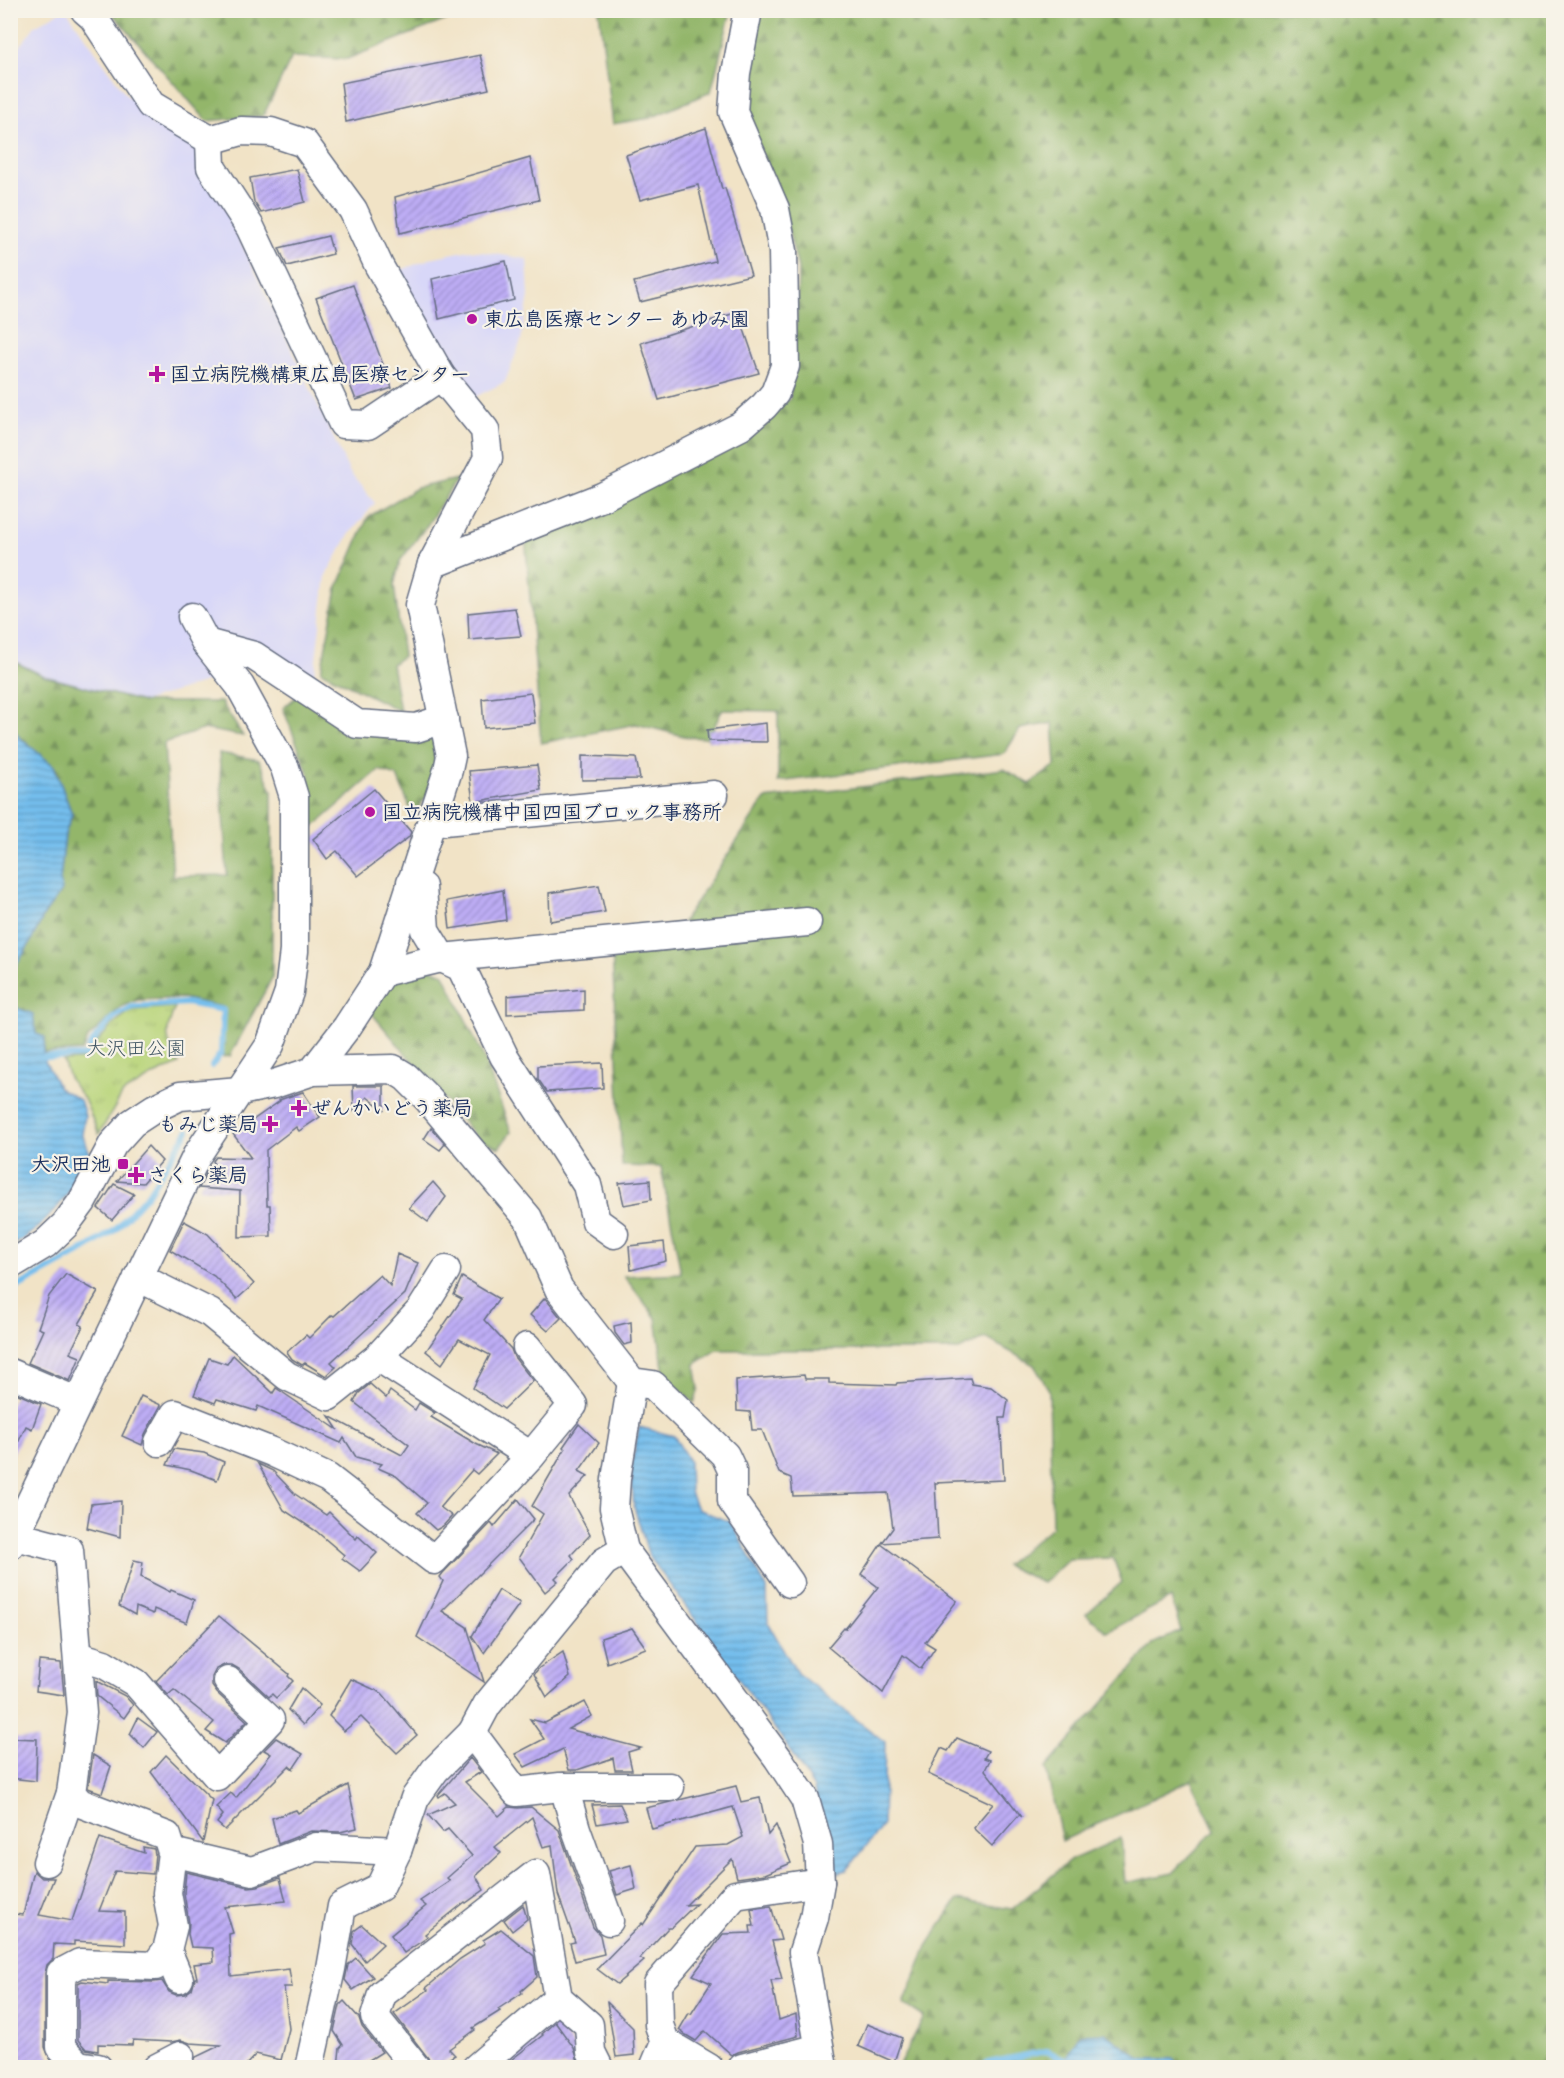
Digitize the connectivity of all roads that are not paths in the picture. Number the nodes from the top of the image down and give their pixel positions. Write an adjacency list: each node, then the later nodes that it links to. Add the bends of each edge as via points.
1 (85, 10): 3 (street, via 151,105)
2 (748, 10): 5 (street, via 733,111 775,209 783,251 785,366 775,393 741,426 602,497)
3 (210, 140): 4 (street, via 241,131 271,132 304,143 353,210 379,266); 4 (street, via 211,167 250,227 343,424 368,425)
4 (441, 376): 5 (street, via 485,430 488,458)
5 (432, 564): 8 (street, via 420,605)
6 (192, 617): 7 (street)
7 (206, 643): 8 (street, via 254,656 357,724 416,728); 16 (street, via 240,686 285,768 294,797 294,951 289,992 270,1045)
8 (444, 719): 10 (street, via 451,756)
9 (714, 795): 10 (street, via 444,821)
10 (433, 815): 11 (street)
11 (411, 882): 13 (street, via 422,887 425,930); 14 (street)
12 (807, 922): 13 (street)
13 (442, 958): 14 (street); 17 (street, via 461,967 504,1056 587,1185 596,1221)
14 (383, 972): 15 (street)
15 (313, 1071): 16 (street); 24 (street, via 393,1069 428,1098 528,1218 559,1289)
16 (240, 1091): 18 (street, via 180,1096 132,1123 112,1144 82,1202 65,1225 45,1244); 20 (street, via 197,1155)
17 (614, 1234)
18 (10, 1265)
19 (446, 1270): 22 (street, via 421,1310)
20 (138, 1277): 22 (street, via 210,1313 287,1376 329,1396); 25 (street)
21 (528, 1347): 27 (street, via 573,1405)
22 (378, 1358): 27 (street)
23 (10, 1373): 25 (street)
24 (632, 1382): 29 (street, via 615,1479 614,1508); 30 (street, via 653,1385 725,1455 732,1470 732,1501)
25 (78, 1402): 28 (street)
26 (159, 1442): 27 (street, via 175,1414 272,1452 328,1478 434,1560)
27 (531, 1456)
28 (13, 1541): 31 (street, via 69,1550)
29 (624, 1550): 33 (street, via 597,1570 487,1705); 40 (street, via 805,1799 818,1844)
30 (790, 1582)
31 (78, 1656): 32 (street, via 104,1664 136,1683 217,1776 278,1726); 36 (street, via 82,1713)
32 (228, 1682)
33 (472, 1733): 34 (street, via 516,1792); 37 (street, via 435,1770 415,1798)
34 (564, 1787): 35 (street); 41 (street)
35 (670, 1787)
36 (71, 1793): 38 (street, via 80,1803 167,1836); 39 (street)
37 (397, 1851): 38 (street, via 316,1847 252,1870); 48 (street, via 380,1887 342,1906)
38 (172, 1852): 42 (street, via 167,1893 172,1926)
39 (47, 1862)
40 (820, 1882): 45 (street, via 735,1895 658,1984); 46 (street, via 803,1952)
41 (609, 1921)
42 (167, 1950): 43 (street); 47 (street, via 155,1966 80,1963 61,1973 61,2047 78,2065)
43 (179, 1979)
44 (558, 1998): 49 (street, via 536,1874 382,1994 375,2017); 50 (street); 51 (street, via 590,2025 591,2052)
45 (659, 2055): 52 (street)
46 (821, 2058): 53 (street)
47 (98, 2067)
48 (309, 2067)
49 (416, 2067)
50 (476, 2067)
51 (599, 2067)
52 (709, 2067)
53 (742, 2067)

